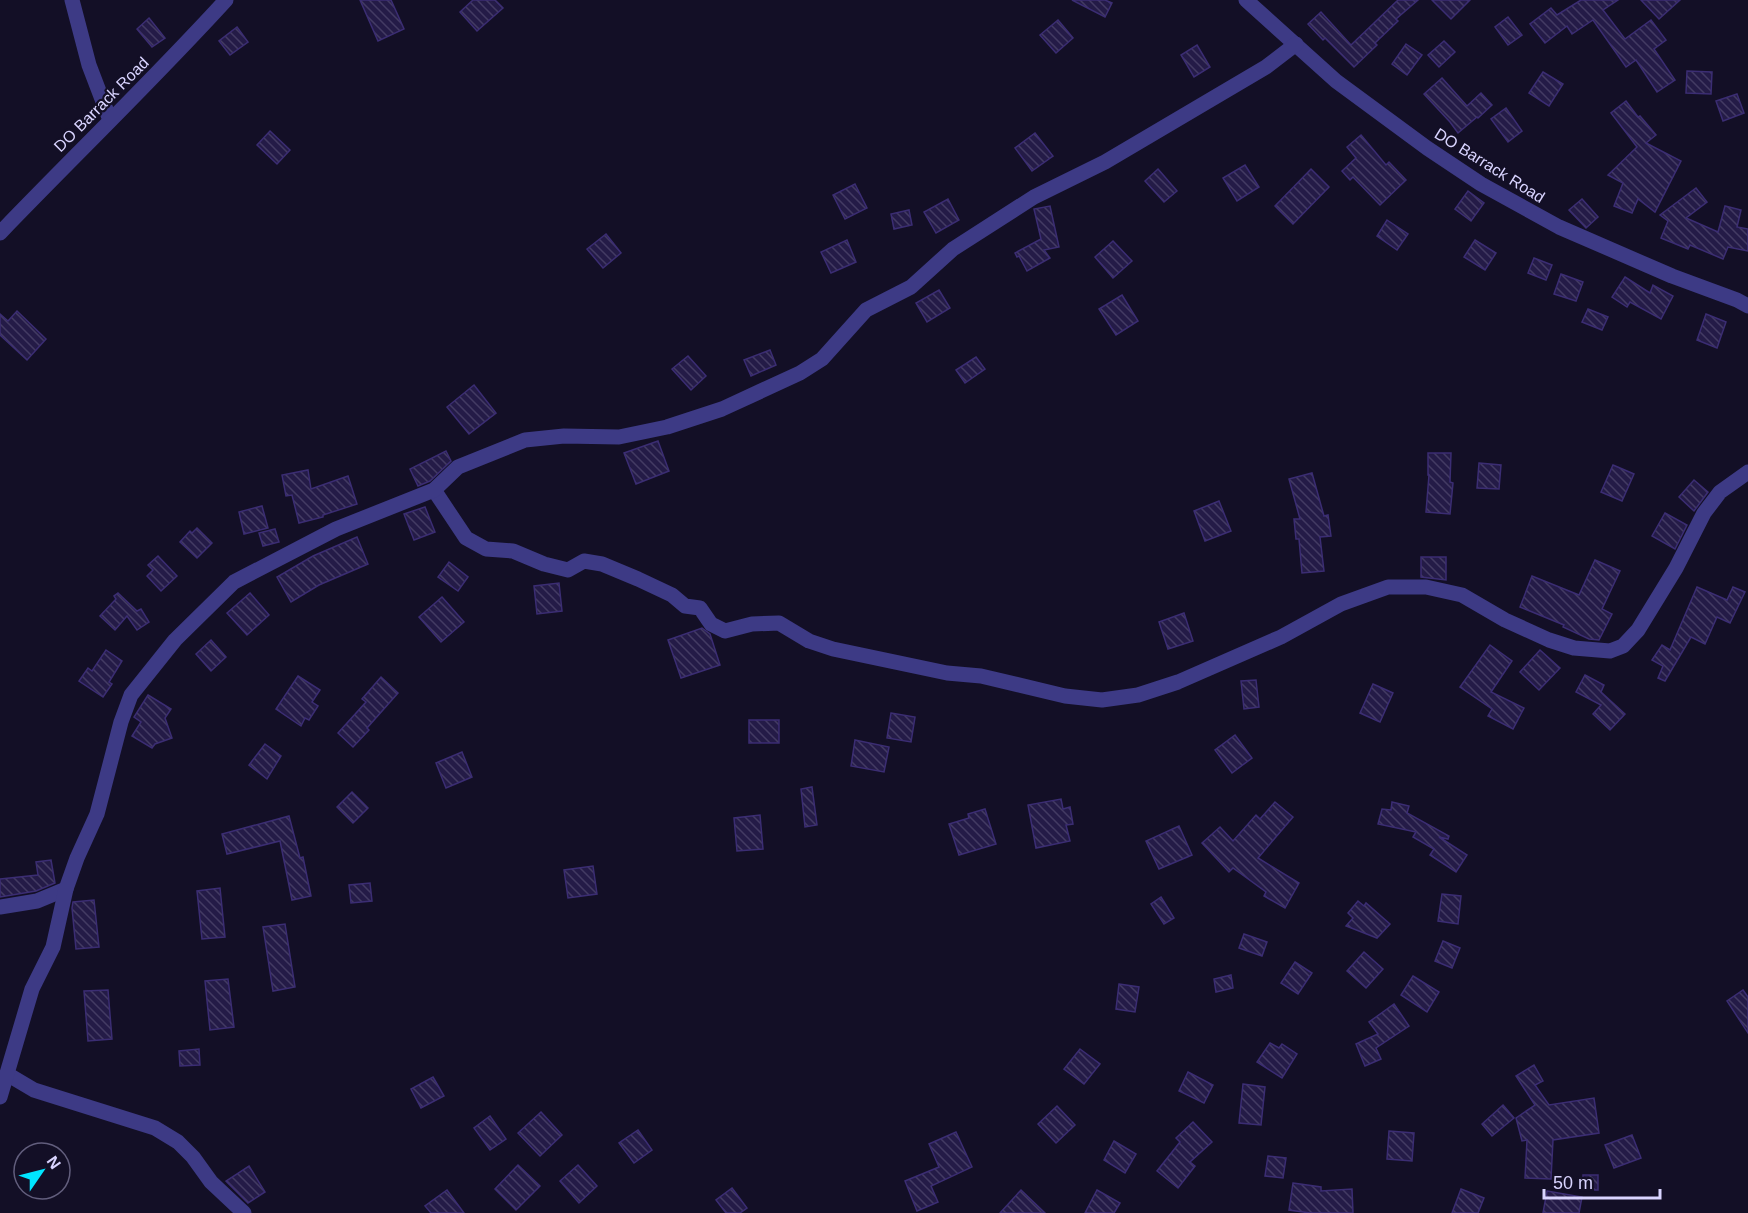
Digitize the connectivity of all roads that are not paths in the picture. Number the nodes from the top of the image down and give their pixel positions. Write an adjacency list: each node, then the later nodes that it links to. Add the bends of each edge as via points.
1 (72, 0): 5 (street, via 89,64)
2 (226, 0): 5 (street, DO Barrack Road)
3 (1246, 0): 4 (street, DO Barrack Road)
4 (1296, 44): 7 (street, DO Barrack Road, via 1336,81 1481,184 1559,227); 9 (street, via 1266,67 1105,162 1034,197 953,249 911,287 866,310 822,359 800,373 722,409 667,427 619,437 564,435 525,440 458,467)
5 (110, 120): 6 (street, DO Barrack Road)
6 (0, 233)
7 (1748, 306)
8 (1748, 472): 9 (street, via 1720,492 1704,513 1638,630 1623,646 1610,651 1574,648 1550,640 1462,595 1426,587 1388,587 1341,604 1281,637 1178,682 1138,695 1102,700 833,649 779,623 725,631 711,624 700,608 685,606 672,595 602,564 584,561 568,570 513,551 486,549 466,538)
9 (434, 490): 10 (street, via 336,529 234,582 176,640 131,695 97,814)
10 (66, 889): 11 (street, via 37,901); 12 (street, via 53,947 32,989)
11 (0, 907)
12 (7, 1074): 13 (street); 14 (street, via 34,1090 155,1128 178,1142 211,1182)
13 (0, 1097)
14 (244, 1213)

